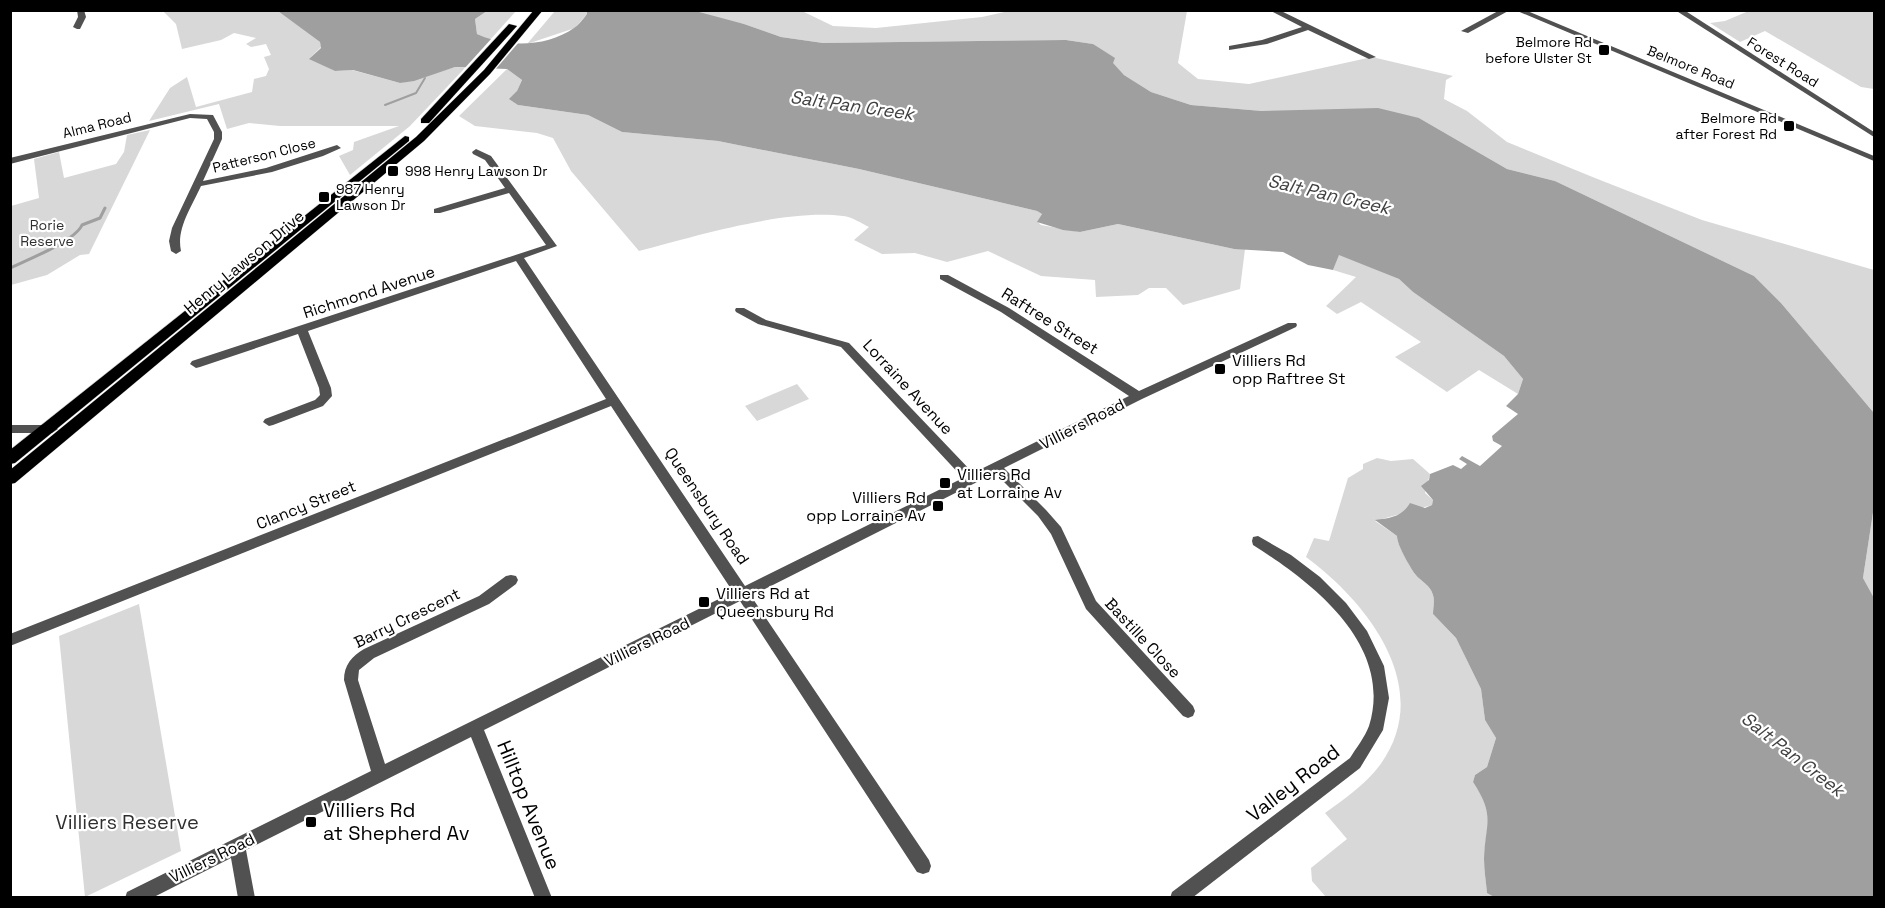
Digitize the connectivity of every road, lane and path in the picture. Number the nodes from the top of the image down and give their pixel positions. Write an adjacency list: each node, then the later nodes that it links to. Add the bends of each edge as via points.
1 (80, 10): 8 (street, via 82,17)
2 (526, 10): 31 (main road, Henry Lawson Drive, via 465,80 408,136)
3 (539, 10): 33 (main road, Henry Lawson Drive, via 478,81 420,139)
4 (1272, 10): 9 (street)
5 (1508, 10): 10 (street)
6 (1518, 10): 16 (street, Belmore Road)
7 (1678, 10): 13 (street, Forest Road)
8 (77, 27)
9 (1308, 27): 11 (street); 12 (street)
10 (1465, 31)
11 (1232, 48)
12 (1372, 57)
13 (1873, 133)
14 (337, 148): 18 (street, Patterson Close, via 248,176)
15 (476, 152): 19 (street, via 488,158)
16 (1875, 157)
17 (10, 161): 18 (street, Alma Road, via 190,116 210,117 218,139)
18 (198, 184): 21 (street, via 177,228)
19 (511, 189): 20 (street); 22 (street, Richmond Avenue, via 552,246)
20 (437, 211)
21 (176, 251)
22 (519, 258): 26 (street, Richmond Avenue); 29 (street, Queensbury Road)
23 (944, 277): 28 (street, Raftree Street, via 1021,320)
24 (740, 310): 37 (street, Lorraine Avenue, via 762,322 845,345)
25 (1292, 325): 28 (street, Villiers Road)
26 (302, 330): 27 (street, Richmond Avenue); 30 (street, via 326,396 312,406)
27 (196, 364)
28 (1138, 396): 35 (street, Villiers Road)
29 (614, 400): 40 (street, Queensbury Road); 41 (street, Clancy Street)
30 (269, 422)
31 (48, 428): 32 (street); 33 (street); 34 (main road, Henry Lawson Drive)
32 (10, 429)
33 (68, 432): 36 (main road, Henry Lawson Drive)
34 (10, 459)
35 (997, 468): 37 (street, Villiers Road); 42 (street, Bastille Close, via 1056,531 1091,605)
36 (10, 479)
37 (973, 480): 40 (street, Villiers Road)
38 (1258, 541): 50 (street, Valley Road, via 1293,563 1338,602 1357,625 1379,672 1378,720 1366,749 1355,763)
39 (512, 580): 44 (street, Barry Crescent, via 493,596 374,651 352,667 351,680)
40 (744, 594): 43 (street, Villiers Road); 46 (street, Queensbury Road)
41 (10, 640)
42 (1188, 711)
43 (475, 727): 44 (street, Villiers Road); 49 (street, Hilltop Avenue)
44 (380, 775): 45 (street, Villiers Road)
45 (237, 846): 47 (street, Villiers Road); 48 (street)
46 (923, 866)
47 (133, 897)
48 (247, 897)
49 (544, 897)
50 (1178, 897)

